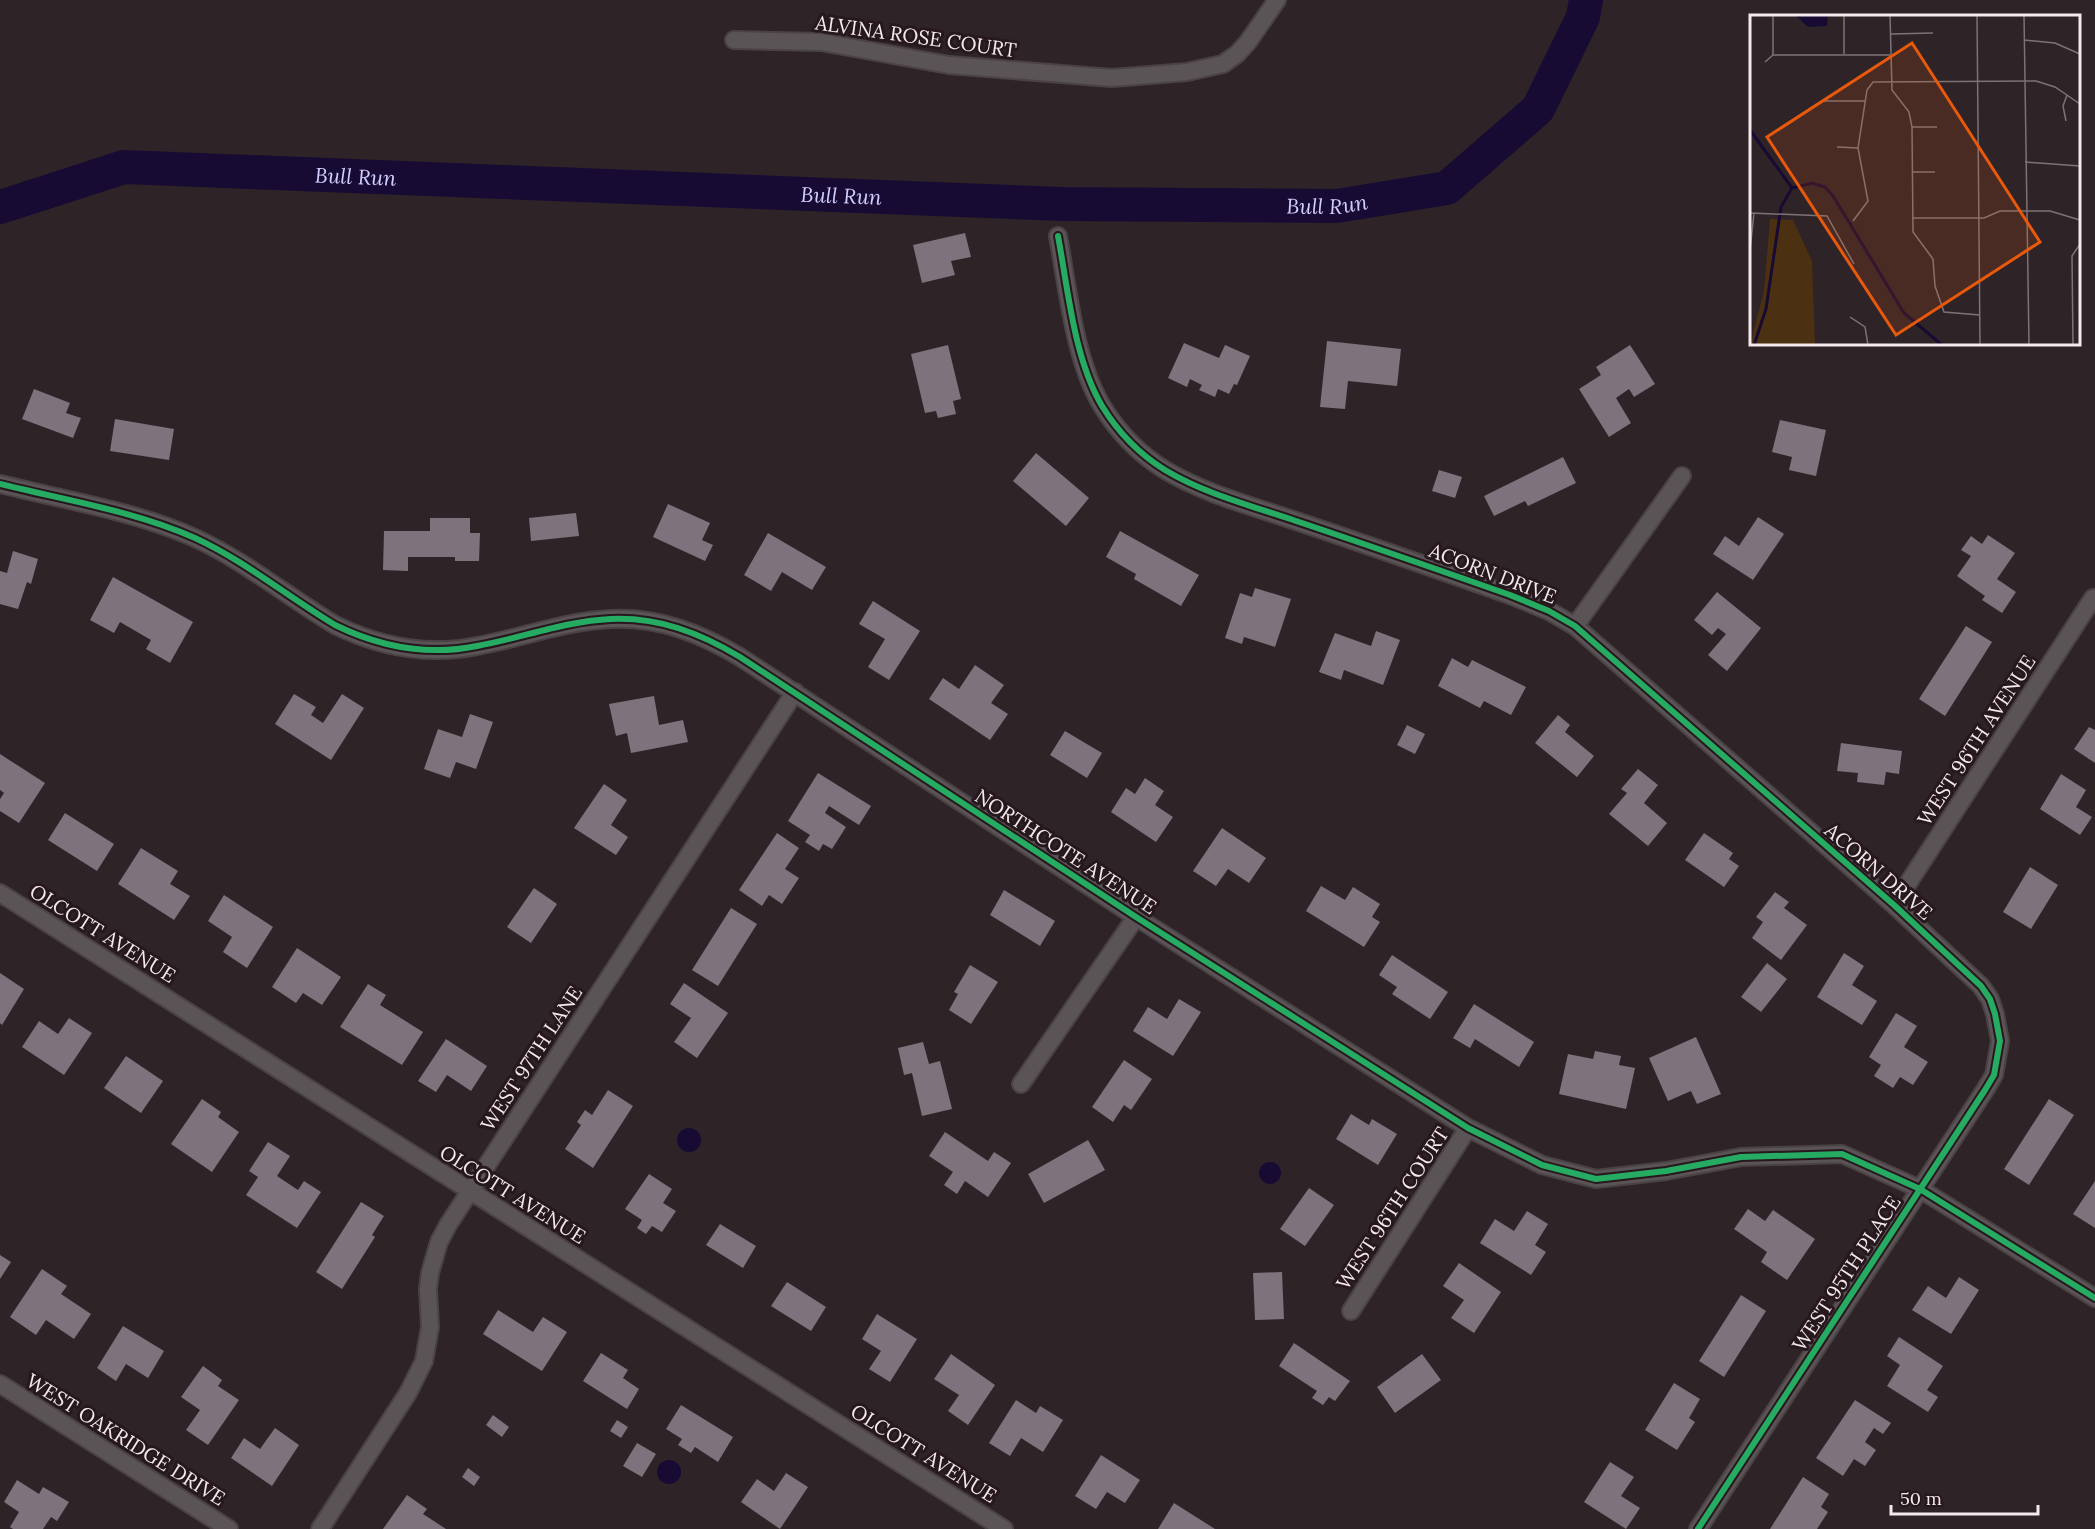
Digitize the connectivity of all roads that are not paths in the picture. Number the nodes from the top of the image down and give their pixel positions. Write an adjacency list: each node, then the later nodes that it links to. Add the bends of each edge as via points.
1 (1276, 0): 2 (street, ALVINA ROSE COURT, via 1248,42 1223,64 1187,72 1112,78 949,65 821,42)
2 (734, 40)
3 (1058, 236): 7 (street, ACORN DRIVE, via 1079,346 1093,389 1130,444 1148,458 1167,471 1223,496 1510,595)
4 (1682, 476): 7 (street)
5 (0, 484): 8 (street, NORTHCOTE AVENUE, via 179,531 234,560 335,625 374,641 414,650 454,649 596,621 649,621 703,637)
6 (2093, 598): 10 (street, WEST 96TH AVENUE)
7 (1575, 626): 10 (street, ACORN DRIVE)
8 (795, 692): 11 (street, NORTHCOTE AVENUE); 16 (street, WEST 97TH LANE)
9 (0, 893): 16 (street, OLCOTT AVENUE)
10 (1894, 906): 12 (street, ACORN DRIVE, via 1981,986)
11 (1136, 917): 13 (street); 14 (street, NORTHCOTE AVENUE)
12 (1998, 1027): 15 (street, WEST 95TH PLACE, via 1994,1075)
13 (1021, 1084)
14 (1468, 1128): 15 (street, NORTHCOTE AVENUE, via 1542,1165 1596,1179 1741,1157 1842,1154); 18 (street, WEST 96TH COURT)
15 (1920, 1189): 17 (street, NORTHCOTE AVENUE); 23 (street, WEST 95TH PLACE)
16 (470, 1191): 21 (street, WEST 97TH LANE, via 433,1258 424,1361 408,1393); 22 (street, OLCOTT AVENUE)
17 (2095, 1298)
18 (1351, 1311)
19 (0, 1384): 20 (street, WEST OAKRIDGE DRIVE)
20 (229, 1529)
21 (320, 1529)
22 (1004, 1529)
23 (1698, 1529)

